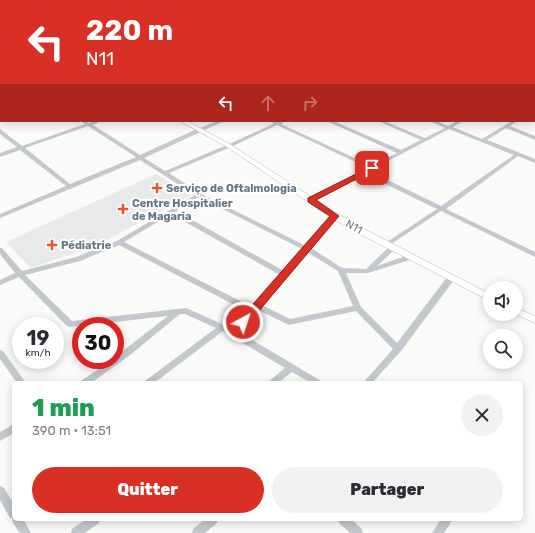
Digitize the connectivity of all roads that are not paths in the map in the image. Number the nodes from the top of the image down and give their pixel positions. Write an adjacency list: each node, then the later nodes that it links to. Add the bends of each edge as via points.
1 (84, 122): 11 (street)
2 (96, 122): 11 (street)
3 (185, 122): 14 (main road, N11)
4 (219, 122): 14 (street)
5 (278, 122): 19 (street); 26 (street)
6 (330, 122): 21 (street)
7 (382, 122): 17 (street)
8 (434, 122): 13 (street)
9 (459, 122): 13 (street)
10 (512, 122): 12 (street)
11 (89, 125): 20 (street); 24 (street)
12 (507, 127): 16 (street); 18 (street)
13 (449, 128): 17 (street); 18 (street)
14 (198, 130): 19 (main road, N11); 24 (street)
15 (0, 131): 20 (street)
16 (535, 138)
17 (425, 140): 21 (street)
18 (482, 141): 22 (street)
19 (229, 146): 27 (street); 30 (main road, N11)
20 (22, 148): 23 (street); 28 (street)
21 (400, 152): 26 (street)
22 (518, 154): 25 (street); 31 (street)
23 (0, 155)
24 (141, 158): 27 (street); 28 (street)
25 (535, 161)
26 (369, 170): 30 (street); 31 (street)
27 (164, 173): 29 (street)
28 (70, 187): 33 (street)
29 (199, 195): 32 (street); 37 (street)
30 (310, 200): 34 (main road, N11)
31 (441, 209): 36 (street); 39 (street)
32 (171, 211): 35 (street); 44 (street)
33 (0, 216)
34 (335, 216): 36 (main road, N11); 37 (street)
35 (118, 242): 43 (street, via 78,260); 48 (street)
36 (389, 246): 40 (main road, N11); 42 (street)
37 (307, 249): 41 (street); 44 (street)
38 (0, 250): 43 (street)
39 (535, 255)
40 (411, 257): 42 (street); 45 (main road, N11)
41 (341, 270): 42 (street); 49 (street)
42 (368, 271)
43 (20, 274): 46 (street); 50 (street, via 70,324)
44 (286, 274): 48 (street)
45 (451, 278): 47 (main road, N11); 55 (street)
46 (0, 283)
47 (483, 294)
48 (255, 308): 49 (street, via 289,322); 54 (street)
49 (358, 308): 55 (street)
50 (179, 312): 53 (street, via 186,311); 59 (street)
51 (523, 314): 52 (main road)
52 (535, 320)
53 (222, 328): 54 (street); 60 (street)
54 (234, 333): 57 (street)
55 (398, 349): 63 (street)
56 (0, 353): 58 (street)
57 (292, 366): 61 (street); 62 (street)
58 (21, 381)
59 (87, 381)
60 (151, 381)
61 (274, 381)
62 (315, 381)
63 (369, 381)
64 (12, 429): 65 (street)
65 (0, 437)
66 (0, 491): 67 (street)
67 (12, 511)
68 (18, 521): 73 (street)
69 (92, 521): 74 (street)
70 (211, 521): 75 (street)
71 (345, 521): 76 (street)
72 (446, 521): 77 (street)
73 (26, 533)
74 (76, 533)
75 (197, 533)
76 (358, 533)
77 (437, 533)

